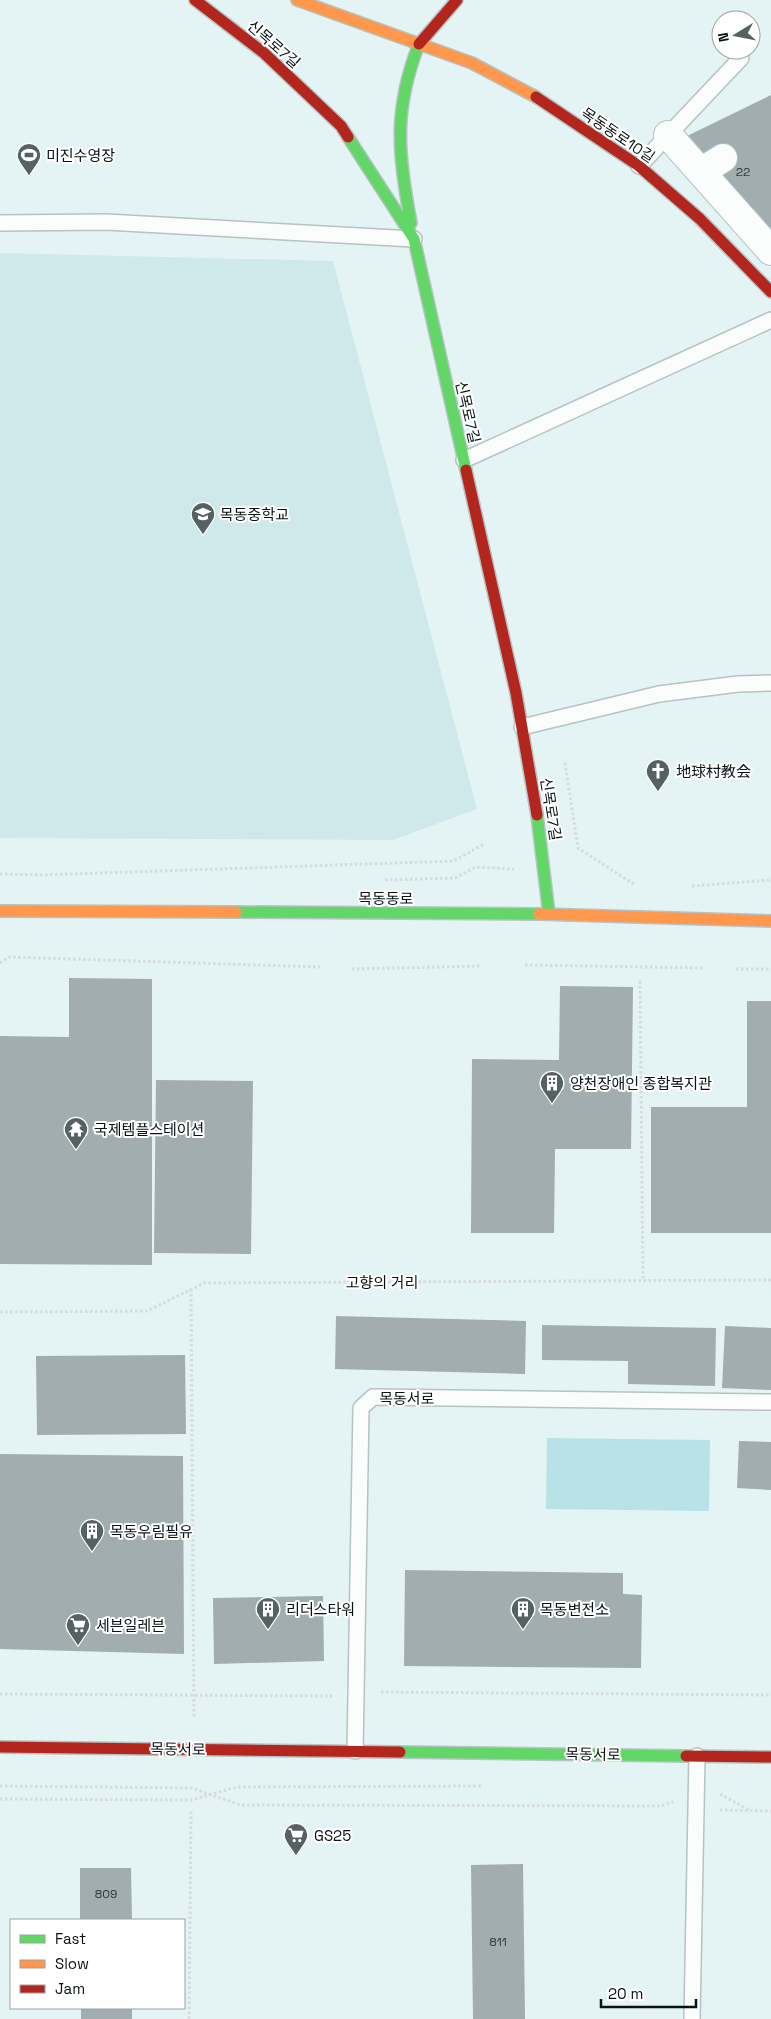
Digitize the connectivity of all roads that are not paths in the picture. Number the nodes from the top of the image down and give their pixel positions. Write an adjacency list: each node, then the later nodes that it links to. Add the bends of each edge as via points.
1 (195, 0): 11 (main road, 신목로7길, via 264,53 341,126)
2 (297, 0): 4 (main road, 목동동로10길)
3 (457, 0): 4 (main road)
4 (419, 44): 8 (main road, 목동동로10길, via 472,63 522,88); 11 (main road, via 404,84 399,124 399,164)
5 (739, 60): 6 (lane)
6 (668, 135): 8 (lane); 9 (street)
7 (723, 158): 9 (street)
8 (639, 166): 13 (main road, 목동동로10길, via 700,219)
9 (701, 172): 12 (street)
10 (0, 223): 11 (lane, via 106,222)
11 (414, 239): 15 (main road, 신목로7길)
12 (771, 251)
13 (771, 292)
14 (771, 320): 15 (lane)
15 (464, 460): 17 (main road, 신목로7길)
16 (771, 683): 17 (lane, via 658,694)
17 (522, 727): 19 (main road, 신목로7길, via 541,838)
18 (0, 911): 19 (main road, 목동동로)
19 (549, 914): 20 (main road, 목동동로)
20 (771, 922)
21 (771, 1402): 23 (lane, 목동서로, via 373,1397 361,1408)
22 (0, 1747): 23 (main road, 목동서로)
23 (355, 1752): 24 (main road, 목동서로)
24 (697, 1756): 25 (main road, 목동서로); 26 (lane)
25 (771, 1757)
26 (692, 2019)

